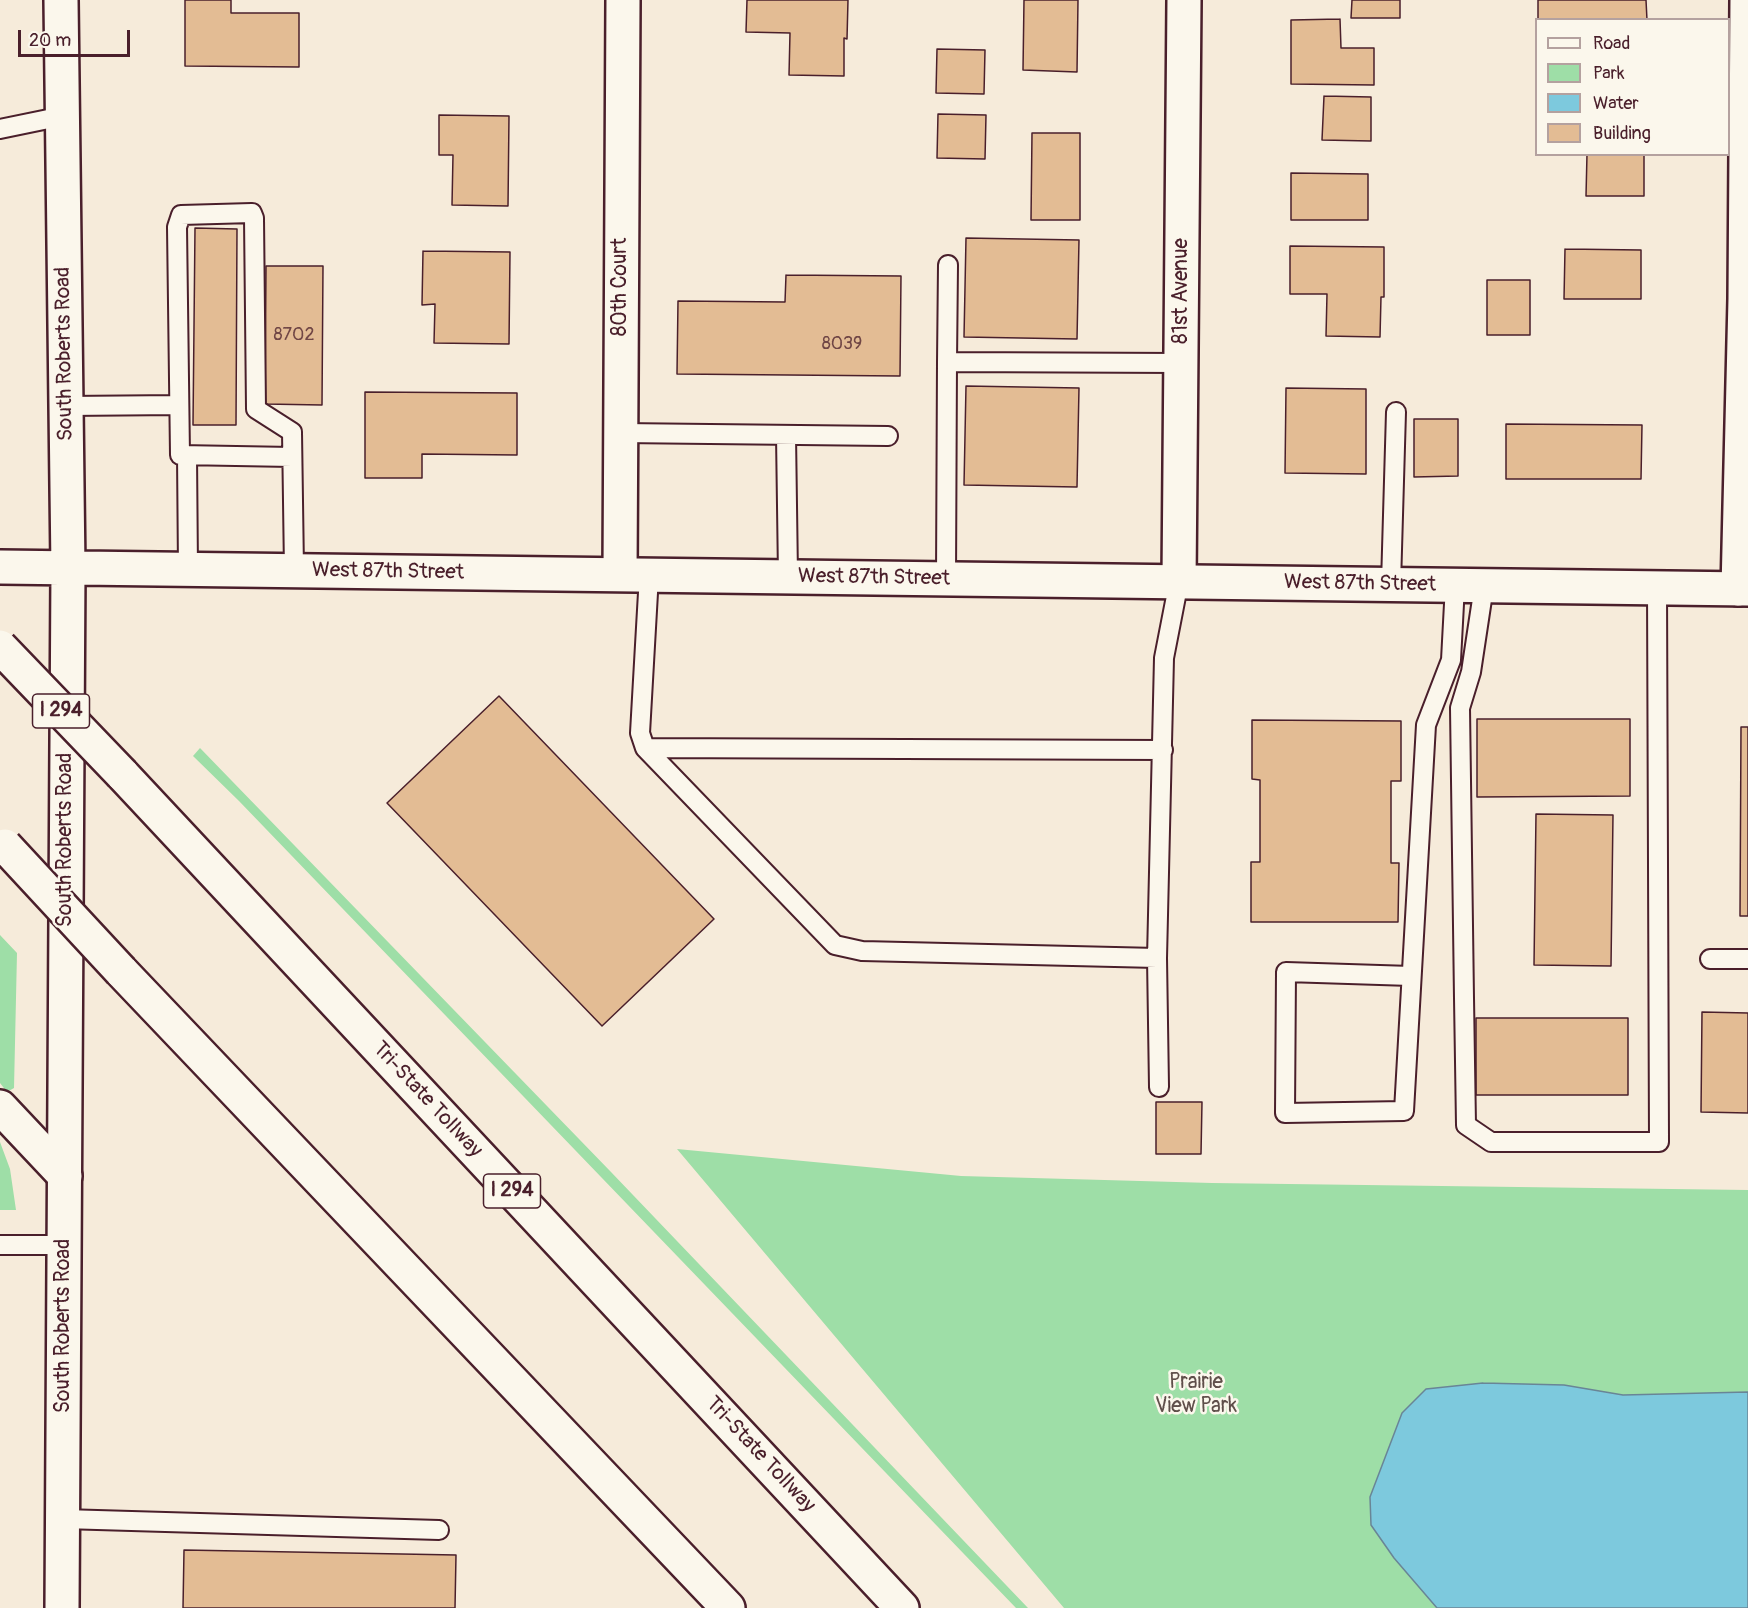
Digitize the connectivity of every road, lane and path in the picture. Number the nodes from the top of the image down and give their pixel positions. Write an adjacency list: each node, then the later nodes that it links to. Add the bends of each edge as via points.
1 (61, 0): 5 (main road, South Roberts Road)
2 (623, 0): 14 (main road, 80th Court)
3 (1184, 0): 10 (main road, 81st Avenue)
4 (1747, 0): 8 (main road)
5 (63, 116): 6 (lane); 12 (main road, South Roberts Road)
6 (0, 129)
7 (948, 265): 9 (lane)
8 (1746, 299): 30 (main road)
9 (947, 362): 10 (lane); 25 (lane)
10 (1181, 363): 26 (main road, 81st Avenue)
11 (179, 405): 12 (lane); 17 (lane, via 180,455); 18 (lane, via 177,227 181,215 252,213 256,409 292,432)
12 (66, 406): 20 (main road, South Roberts Road)
13 (1396, 412): 27 (lane)
14 (621, 433): 15 (lane); 23 (main road, 80th Court)
15 (786, 435): 16 (lane); 24 (lane)
16 (888, 436)
17 (187, 455): 18 (lane); 21 (lane)
18 (292, 457): 22 (lane)
19 (0, 567): 20 (main road, West 87th Street)
20 (68, 567): 21 (main road, West 87th Street); 41 (main road, South Roberts Road)
21 (188, 569): 22 (main road, West 87th Street)
22 (294, 570): 23 (main road, West 87th Street)
23 (635, 574): 24 (main road, West 87th Street); 32 (lane, via 640,733)
24 (788, 576): 25 (main road, West 87th Street)
25 (946, 579): 26 (main road, West 87th Street)
26 (1179, 581): 27 (main road, West 87th Street); 33 (lane, via 1164,658)
27 (1391, 584): 28 (main road, West 87th Street)
28 (1470, 585): 29 (main road, West 87th Street); 29 (lane, via 1471,672 1460,708 1466,1125 1491,1142 1659,1142); 38 (lane, via 1451,660 1426,725)
29 (1657, 587): 30 (main road, West 87th Street)
30 (1743, 589)
31 (0, 647): 48 (main road, Tri-State Tollway / I 294, bridge)
32 (645, 748): 33 (lane); 35 (lane, via 835,945 862,951)
33 (1163, 750): 35 (lane)
34 (2, 843): 47 (main road, bridge)
35 (1157, 958): 39 (lane)
36 (1710, 959): 37 (lane)
37 (1748, 959)
38 (1411, 976): 38 (lane, via 1404,1111 1285,1113 1286,972)
39 (1159, 1087)
40 (0, 1107): 41 (main road)
41 (65, 1176): 43 (main road, South Roberts Road)
42 (0, 1245): 43 (lane)
43 (64, 1245): 44 (main road, South Roberts Road)
44 (63, 1519): 45 (lane); 46 (main road, South Roberts Road)
45 (439, 1530)
46 (63, 1608)
47 (728, 1608)
48 (903, 1608)

